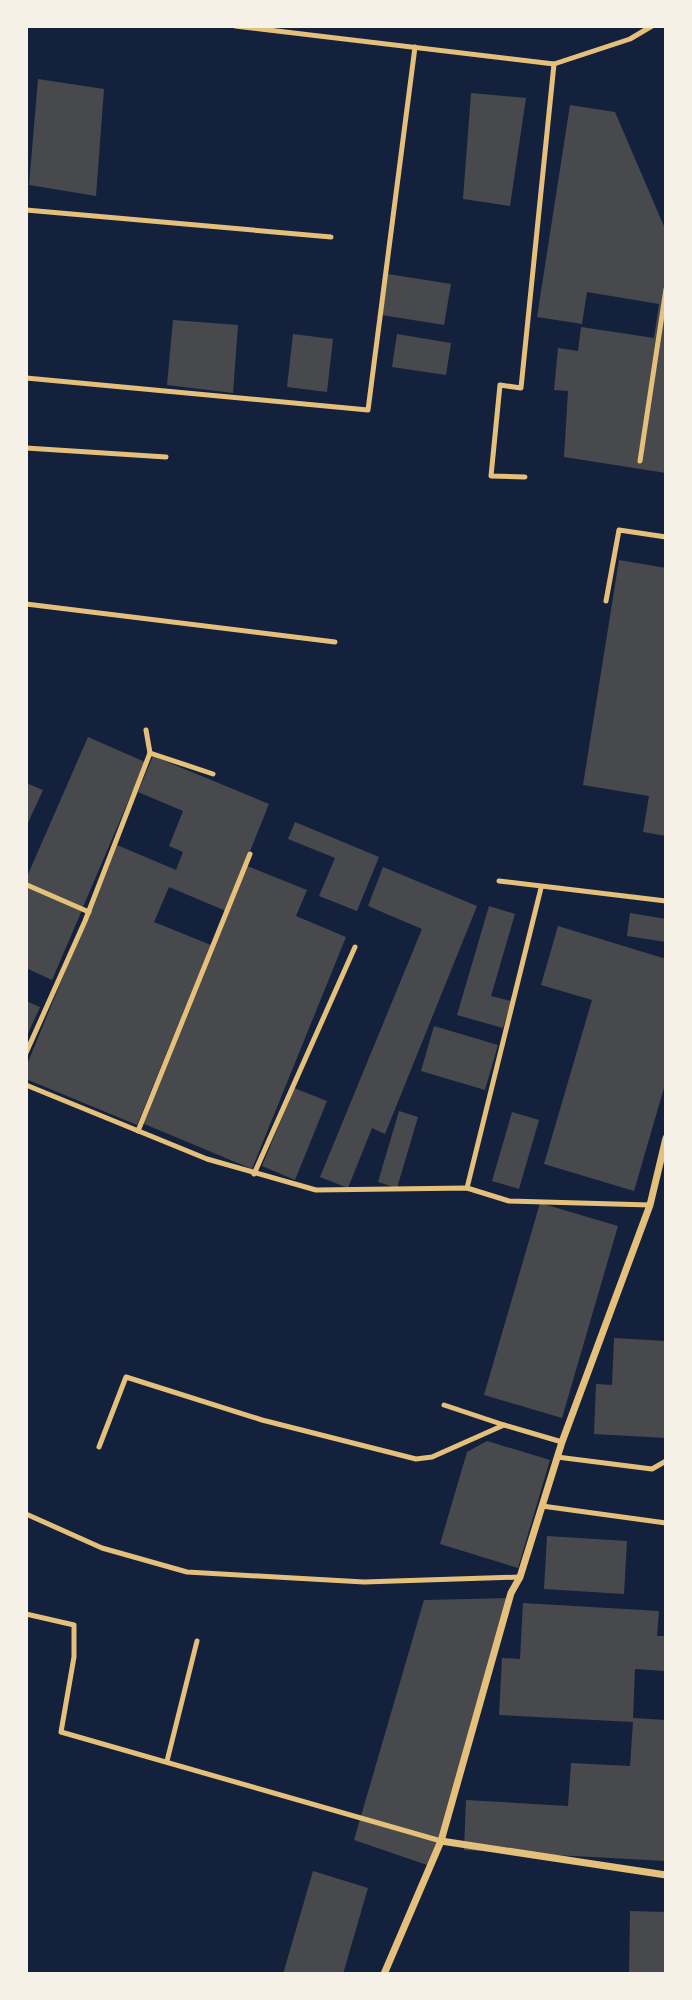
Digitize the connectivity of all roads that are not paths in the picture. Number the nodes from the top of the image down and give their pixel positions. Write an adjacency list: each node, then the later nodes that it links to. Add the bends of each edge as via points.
1 (235, 26): 3 (lane)
2 (652, 26): 4 (lane, via 630,39)
3 (415, 47): 4 (lane); 8 (lane, via 368,410)
4 (554, 64): 12 (lane, via 521,388 500,385 491,476)
5 (26, 210): 6 (lane)
6 (331, 237)
7 (666, 289): 11 (lane)
8 (26, 378)
9 (26, 448): 10 (lane)
10 (166, 457)
11 (640, 461)
12 (525, 477)
13 (666, 537): 14 (lane, via 619,530)
14 (606, 601)
15 (26, 604): 16 (lane)
16 (335, 642)
17 (146, 730): 18 (lane)
18 (150, 753): 19 (lane); 25 (lane)
19 (213, 774)
20 (250, 854): 29 (lane)
21 (499, 881): 23 (lane)
22 (27, 885): 25 (lane)
23 (541, 888): 24 (lane); 32 (lane)
24 (666, 901)
25 (89, 912): 27 (lane)
26 (355, 947): 31 (lane)
27 (26, 1053)
28 (26, 1085): 29 (lane)
29 (138, 1131): 31 (lane)
30 (666, 1138): 33 (street)
31 (254, 1174): 32 (lane, via 316,1190)
32 (467, 1188): 33 (lane, via 509,1201)
33 (650, 1205): 36 (street)
34 (444, 1405): 35 (lane)
35 (504, 1425): 36 (lane); 37 (lane, via 432,1457 416,1459 262,1420 126,1377)
36 (562, 1442): 38 (street)
37 (99, 1447)
38 (557, 1457): 39 (lane, via 652,1469); 40 (street)
39 (666, 1461)
40 (542, 1506): 42 (lane); 43 (street)
41 (26, 1514): 43 (lane, via 102,1548 187,1572 363,1582)
42 (666, 1523)
43 (520, 1577): 47 (street, via 511,1593)
44 (26, 1614): 46 (lane, via 74,1625 74,1657 61,1732)
45 (197, 1640): 46 (lane)
46 (167, 1762): 47 (lane)
47 (441, 1841): 48 (street); 49 (street)
48 (666, 1875)
49 (384, 1974)

